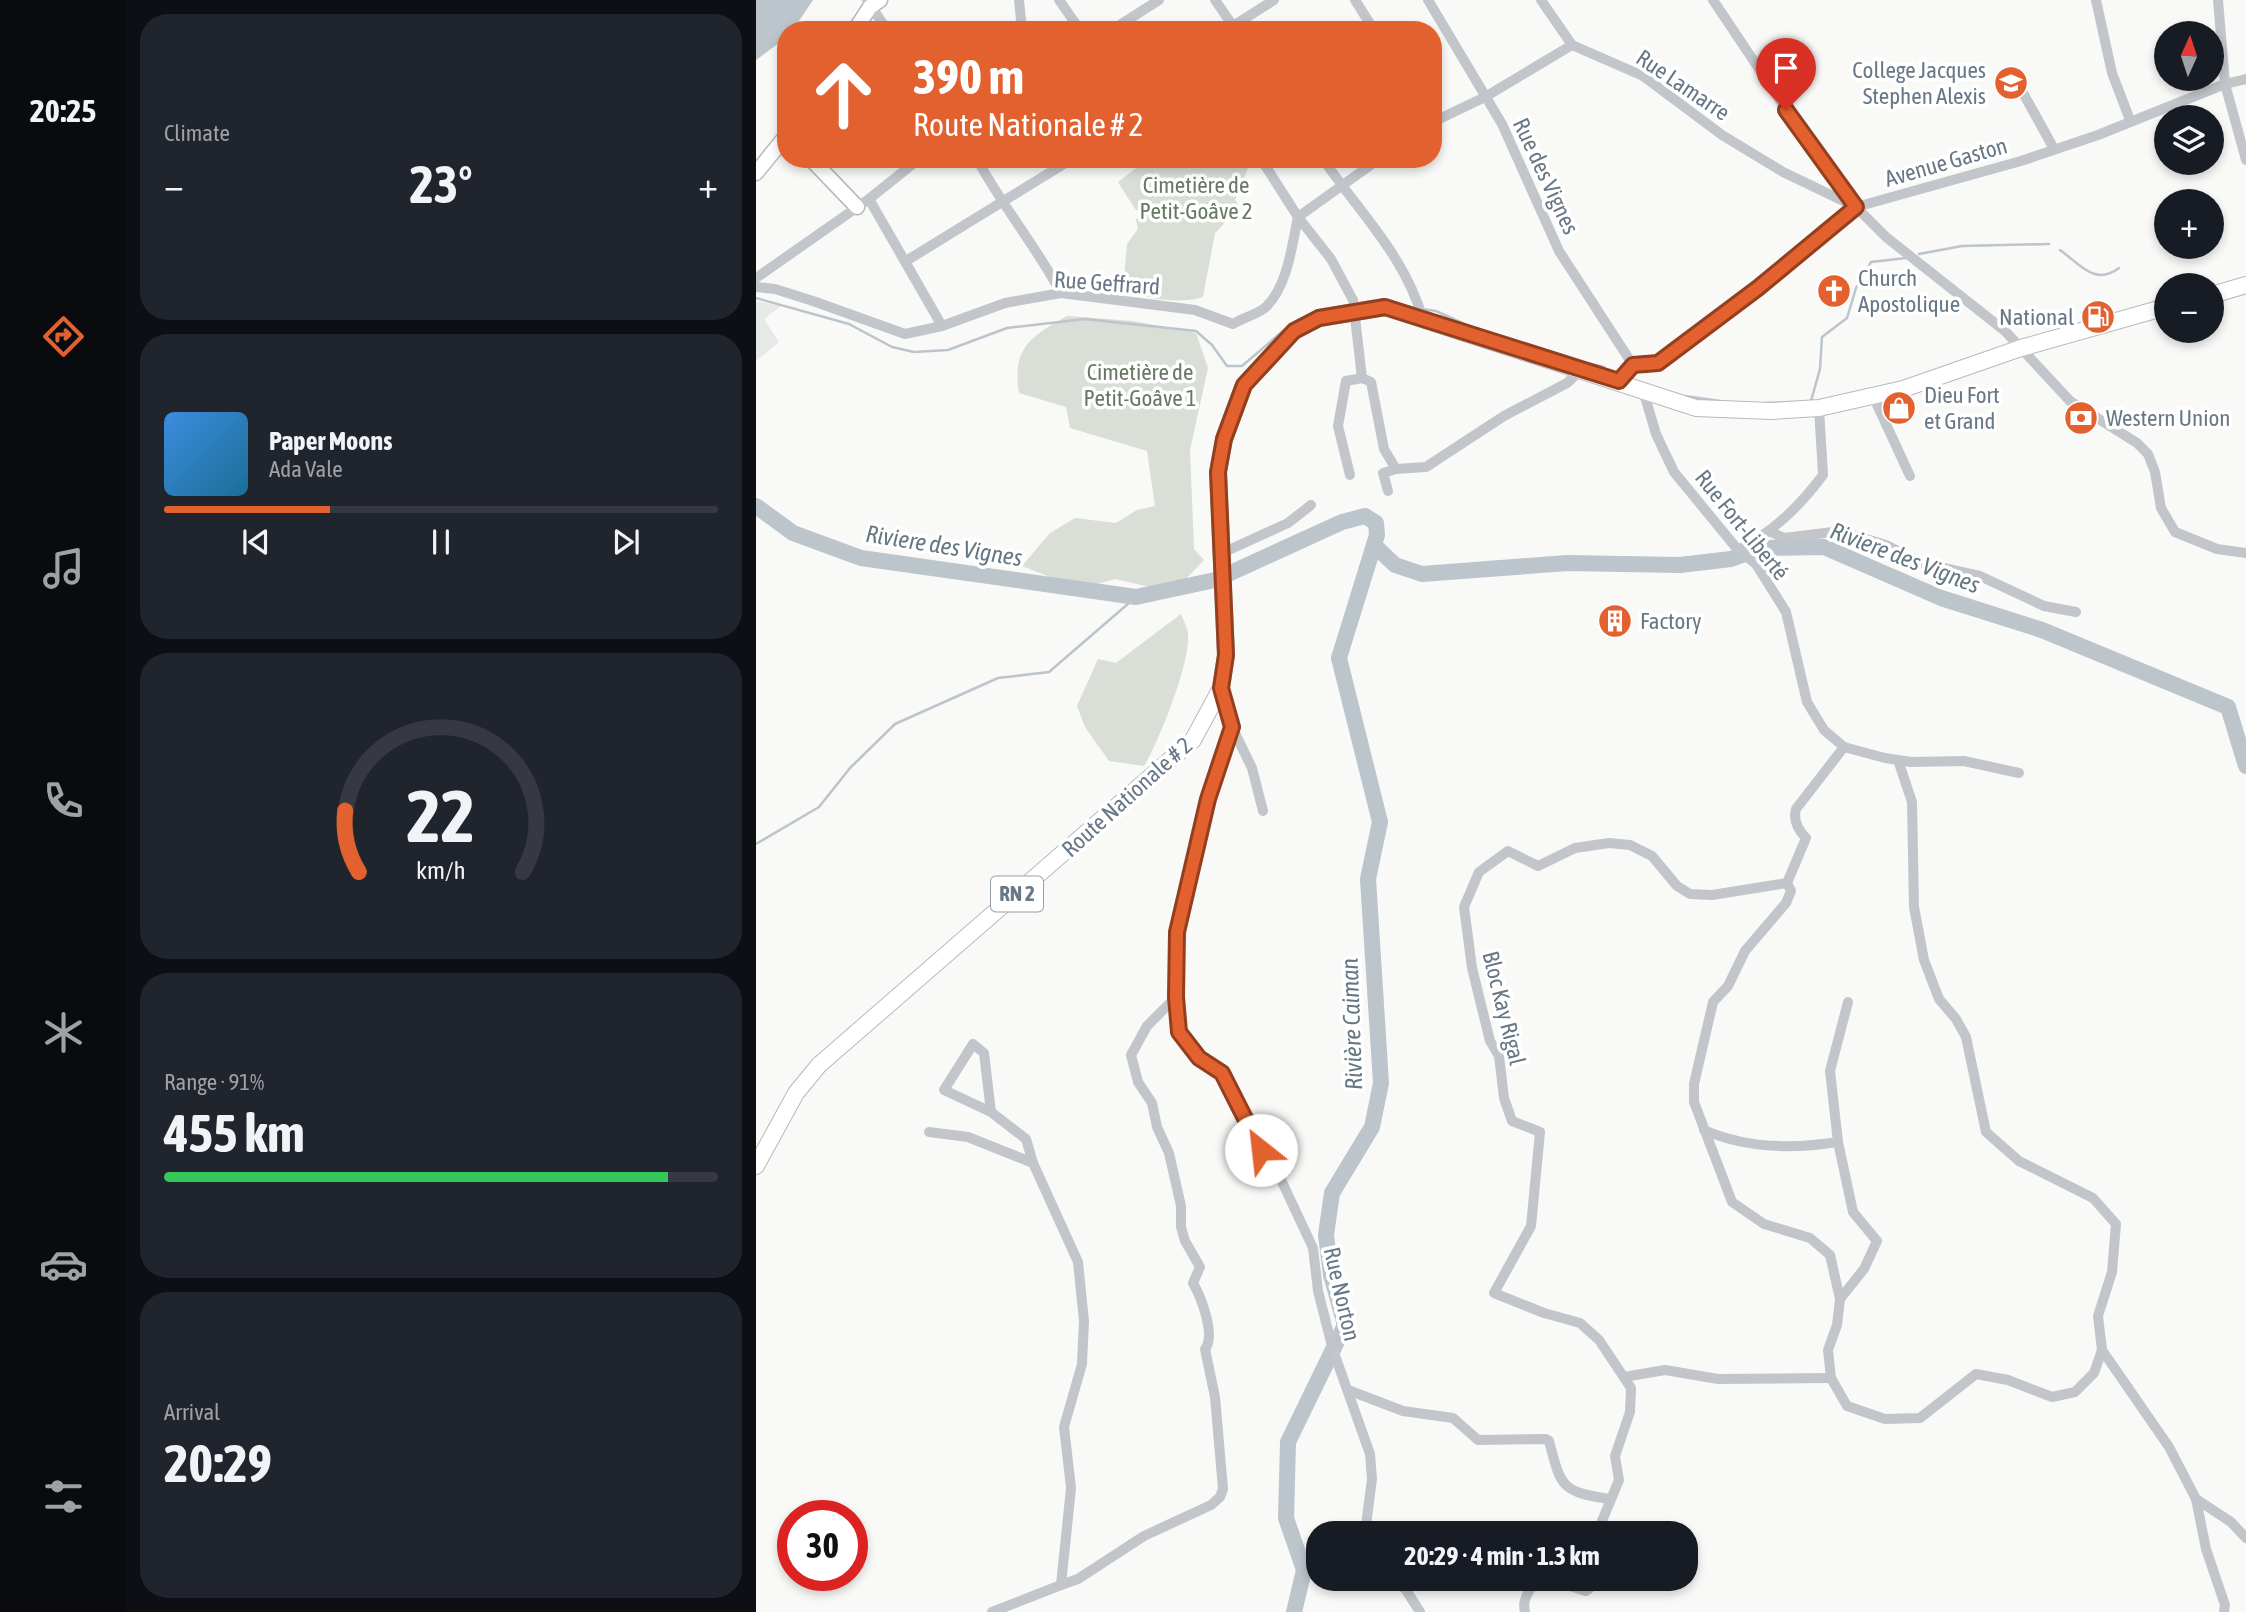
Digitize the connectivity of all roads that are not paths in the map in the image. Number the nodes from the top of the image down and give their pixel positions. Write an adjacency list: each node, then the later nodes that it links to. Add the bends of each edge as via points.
1 (1019, 0): 15 (street)
2 (1059, 0): 16 (street)
3 (1159, 0): 17 (street)
4 (1215, 0): 18 (street)
5 (1274, 0): 19 (street)
6 (1355, 0): 20 (street)
7 (1428, 0): 21 (street, Rue des Vignes)
8 (1541, 0): 23 (street)
9 (1713, 0): 44 (street)
10 (2096, 0): 29 (street, via 2112,73)
11 (2218, 0): 26 (street)
12 (872, 2): 13 (street); 14 (street)
13 (860, 21)
14 (882, 21)
15 (1021, 21)
16 (1074, 21)
17 (1126, 21)
18 (1229, 21)
19 (1244, 21)
20 (1368, 21)
21 (1440, 21)
22 (1442, 24): 27 (street, Rue des Vignes)
23 (1572, 45): 27 (street); 44 (street, Rue Lamarre, via 1643,76 1732,141 1794,178)
24 (2012, 73): 31 (street)
25 (2246, 79): 26 (street, Avenue Gaston)
26 (2225, 84): 29 (street, Avenue Gaston); 32 (street)
27 (1485, 97): 28 (street); 57 (street, Rue des Vignes, via 1502,124 1559,251)
28 (1442, 118)
29 (2130, 120): 31 (street, Avenue Gaston)
30 (777, 147): 40 (street)
31 (2054, 149): 44 (street, Avenue Gaston)
32 (2246, 160)
33 (822, 168): 42 (street)
34 (908, 168): 42 (street)
35 (982, 168): 43 (street)
36 (1058, 168): 43 (street)
37 (1267, 168): 45 (street)
38 (1329, 168): 41 (street)
39 (1366, 168): 41 (street)
40 (756, 173)
41 (1341, 186): 45 (street); 54 (street, via 1393,251 1416,295)
42 (863, 203): 46 (street); 47 (street)
43 (1001, 204): 46 (street); 51 (street, via 1043,260)
44 (1856, 207): 56 (street, via 1886,237 1981,309); 57 (street, Avenue Gaston, via 1658,363)
45 (1298, 217): 51 (street, Rue Geffrard, via 1277,290 1267,306 1233,324 1195,310); 52 (street, via 1331,259)
46 (906, 261): 55 (street)
47 (756, 278)
48 (2246, 285): 50 (main road)
49 (756, 287): 55 (street, Rue Geffrard, via 813,301 905,334)
50 (2224, 291)
51 (1061, 293): 55 (street, Rue Geffrard, via 1005,303)
52 (1354, 305): 54 (main road, RN 2, via 1385,307); 59 (street); 72 (main road, RN 2, via 1294,331 1244,385 1224,439 1218,472)
53 (2154, 310): 56 (main road, RN 2)
54 (1423, 320): 58 (main road, RN 2)
55 (942, 326)
56 (2021, 348): 62 (main road, RN 2); 71 (street, via 2070,401 2148,454 2162,496 2161,508 2175,532 2217,549)
57 (1633, 365): 60 (street)
58 (1582, 368): 60 (main road, RN 2); 64 (street, via 1567,383 1504,416 1426,467)
59 (1362, 378): 64 (street, via 1371,382 1384,449); 65 (street, via 1346,381 1338,426)
60 (1619, 381): 61 (main road, RN 2)
61 (1643, 390): 63 (main road, RN 2, via 1696,408); 70 (street, Rue Fort-Liberté, via 1674,472)
62 (1873, 396): 63 (main road, RN 2); 66 (street)
63 (1819, 408): 69 (street, via 1823,475 1803,503)
64 (1396, 469): 67 (street, via 1382,473)
65 (1350, 475)
66 (1910, 476)
67 (1388, 491)
68 (1311, 505): 72 (street, via 1288,523)
69 (1771, 532): 70 (street); 73 (street, via 1784,538 1833,532 1862,537 1921,564 1980,576 2044,606)
70 (1738, 550): 76 (street, Rue Fort-Liberté, via 1756,564 1786,612 1807,702 1824,730)
71 (2246, 553)
72 (1220, 555): 74 (main road, Route Nationale # 2 / RN 2, via 1226,655)
73 (2076, 612)
74 (1221, 688): 75 (street); 88 (main road, Route Nationale # 2 / RN 2, via 1193,740 819,1065 796,1093)
75 (1232, 727): 79 (street, via 1252,768); 81 (street, Rue Norton, via 1208,799 1177,932)
76 (1844, 747): 77 (street); 80 (street, via 1796,808 1794,816 1806,838)
77 (1898, 760): 78 (street, via 1964,761); 90 (street, via 1912,802 1914,906 1924,960 1939,999 1966,1037 1986,1132 2019,1161 2093,1198 2116,1224 2112,1272 2098,1317)
78 (2019, 773)
79 (1264, 811)
80 (1787, 883): 84 (street, via 1791,891 1786,902 1745,951 1728,986 1713,1002 1694,1084 1694,1102); 91 (street, Bloc Kay Rigal, via 1690,894 1677,886 1652,856 1630,845 1609,843 1574,848 1538,866 1508,851 1479,872 1464,907 1472,968 1490,1041 1499,1056 1504,1098 1512,1121 1540,1132 1531,1226 1494,1293 1580,1322 1599,1340)
81 (1176, 997): 93 (street, Rue Norton, via 1179,1032 1232,1088 1247,1127 1276,1169 1313,1248 1324,1315); 99 (street, via 1147,1026 1131,1055 1169,1153 1185,1241 1200,1267 1193,1283 1208,1332 1205,1349 1215,1397 1223,1489 1210,1505 1144,1536)
82 (1848, 1002): 86 (street, via 1830,1071)
83 (991, 1112): 83 (street, via 944,1090 974,1044 984,1053); 87 (street, via 1026,1139)
84 (1704, 1130): 86 (street, via 1751,1144 1805,1147); 89 (street, via 1732,1202 1764,1224 1810,1238 1830,1255)
85 (929, 1132): 87 (street, via 968,1137)
86 (1838, 1142): 89 (street, via 1853,1212 1877,1241 1854,1284)
87 (1033, 1163): 99 (street, via 1078,1262 1084,1321 1082,1364 1064,1427 1072,1488)
88 (756, 1166)
89 (1840, 1299): 92 (street, via 1828,1350)
90 (2102, 1350): 92 (street, via 2094,1373 2075,1392 2052,1397 2008,1380 1976,1374 1920,1419 1885,1419 1847,1406); 95 (street, via 2169,1447)
91 (1624, 1377): 92 (street, via 1665,1370 1718,1379); 94 (street, via 1632,1399 1615,1456 1619,1480)
92 (1831, 1378)
93 (1348, 1390): 94 (street, via 1404,1411 1453,1418 1478,1440 1546,1439 1564,1484); 96 (street, Rue Norton, via 1370,1454)
94 (1610, 1499): 97 (street)
95 (2196, 1499): 98 (street); 105 (street)
96 (1367, 1521)
97 (1602, 1521)
98 (2246, 1538)
99 (1061, 1585): 102 (street)
100 (1404, 1591): 103 (street)
101 (1529, 1591): 104 (street)
102 (992, 1612)
103 (1420, 1612)
104 (1525, 1612)
105 (2224, 1612)

